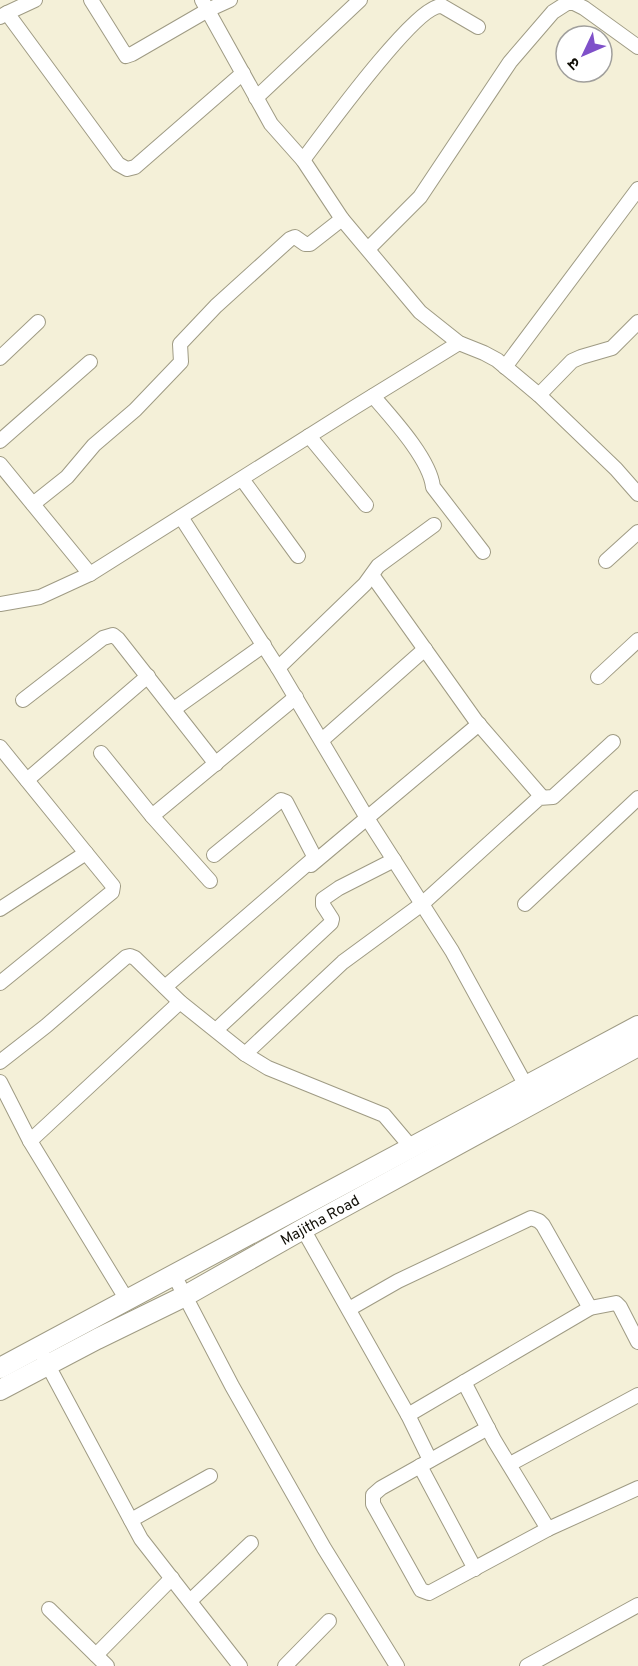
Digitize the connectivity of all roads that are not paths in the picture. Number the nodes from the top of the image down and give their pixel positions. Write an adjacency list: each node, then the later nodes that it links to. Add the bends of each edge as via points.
1 (33, 0): 6 (street)
2 (91, 0): 5 (street, via 126,56)
3 (230, 0): 5 (street)
4 (360, 0): 10 (street)
5 (205, 5): 9 (street)
6 (4, 15): 9 (street, via 118,164 128,169)
7 (478, 27): 11 (street, via 442,6 425,12 378,64)
8 (638, 47): 14 (street, via 574,3 553,12 510,62 420,197)
9 (243, 74): 10 (street)
10 (256, 98): 11 (street, via 271,124)
11 (303, 160): 13 (street)
12 (638, 189): 20 (street)
13 (342, 219): 14 (street); 28 (street, via 310,244 295,237 290,239 216,306 180,344 181,362 59,484)
14 (368, 249): 17 (street, via 420,312)
15 (38, 322): 18 (street)
16 (638, 322): 21 (street, via 612,348 572,361)
17 (459, 343): 20 (street); 22 (street)
18 (0, 358)
19 (90, 362): 24 (street)
20 (505, 367): 21 (street)
21 (539, 395): 27 (street)
22 (373, 396): 23 (street); 33 (street, via 401,429 432,475 433,487)
23 (309, 436): 26 (street); 29 (street)
24 (0, 441)
25 (0, 464): 28 (street)
26 (242, 479): 30 (street); 34 (street)
27 (638, 494)
28 (33, 504): 36 (street)
29 (366, 505)
30 (181, 517): 36 (street); 40 (street)
31 (434, 525): 37 (street, via 382,563)
32 (638, 532): 35 (street)
33 (483, 552)
34 (298, 556)
35 (606, 561)
36 (90, 574): 38 (street, via 40,597)
37 (372, 575): 41 (street); 42 (street)
38 (0, 604)
39 (638, 640): 44 (street)
40 (264, 645): 42 (street); 47 (street)
41 (425, 648): 48 (street); 49 (street)
42 (278, 668): 45 (street)
43 (148, 676): 46 (street, via 118,639 108,636); 47 (street); 54 (street)
44 (598, 677)
45 (296, 697): 49 (street); 53 (street)
46 (23, 700)
47 (174, 709): 53 (street)
48 (479, 724): 55 (street); 58 (street)
49 (322, 740): 58 (street)
50 (613, 742): 55 (street, via 554,797)
51 (0, 747): 54 (street)
52 (101, 753): 57 (street)
53 (216, 764): 57 (street)
54 (27, 780): 59 (street)
55 (542, 797): 63 (street)
56 (638, 798): 64 (street)
57 (152, 816): 62 (street)
58 (367, 818): 61 (street); 66 (street)
59 (86, 853): 65 (street); 67 (street, via 113,886 112,892)
60 (214, 855): 66 (street, via 281,800 286,802 314,856)
61 (394, 860): 63 (street); 71 (street, via 324,900 331,923)
62 (210, 881)
63 (422, 904): 73 (street, via 343,962); 76 (street, via 466,974)
64 (525, 904)
65 (0, 909)
66 (210, 948): 68 (street)
67 (0, 983)
68 (165, 987): 69 (street); 74 (street, via 135,958 127,956)
69 (180, 1002): 71 (street); 77 (street)
70 (638, 1026): 76 (main road, Majitha Road)
71 (216, 1030): 73 (street)
72 (638, 1046): 76 (main road, Majitha Road)
73 (245, 1054): 78 (street, via 268,1068 384,1115)
74 (0, 1062)
75 (0, 1082): 77 (street)
76 (530, 1094): 78 (main road, Majitha Road); 79 (main road, Majitha Road)
77 (30, 1141): 82 (street)
78 (411, 1147): 80 (main road, Majitha Road)
79 (303, 1229): 81 (main road, Majitha Road); 84 (street)
80 (174, 1275): 81 (street); 82 (main road, Majitha Road)
81 (185, 1296): 88 (main road, Majitha Road); 108 (street, via 232,1386)
82 (127, 1300): 86 (main road, Majitha Road)
83 (590, 1308): 84 (street, via 543,1225 531,1218 398,1281); 85 (street, via 616,1303); 89 (street)
84 (349, 1309): 92 (street)
85 (638, 1342)
86 (38, 1347): 87 (main road, Majitha Road); 88 (street)
87 (2, 1361)
88 (48, 1365): 90 (main road, Majitha Road); 98 (street)
89 (464, 1382): 92 (street); 93 (street)
90 (0, 1390)
91 (638, 1395): 95 (street)
92 (408, 1415): 94 (street)
93 (488, 1428): 94 (street); 95 (street)
94 (425, 1463): 101 (street); 101 (street, via 375,1492 374,1504 422,1592 429,1593)
95 (510, 1464): 99 (street)
96 (210, 1476): 98 (street)
97 (638, 1488): 99 (street)
98 (131, 1520): 102 (street)
99 (548, 1529): 101 (street)
100 (251, 1543): 103 (street)
101 (475, 1569)
102 (172, 1578): 103 (street); 107 (street)
103 (190, 1602): 110 (street)
104 (638, 1605): 112 (street)
105 (49, 1609): 107 (street)
106 (329, 1621): 111 (street)
107 (96, 1655): 109 (street)
108 (394, 1665)
109 (107, 1666)
110 (240, 1666)
111 (285, 1666)
112 (527, 1666)

